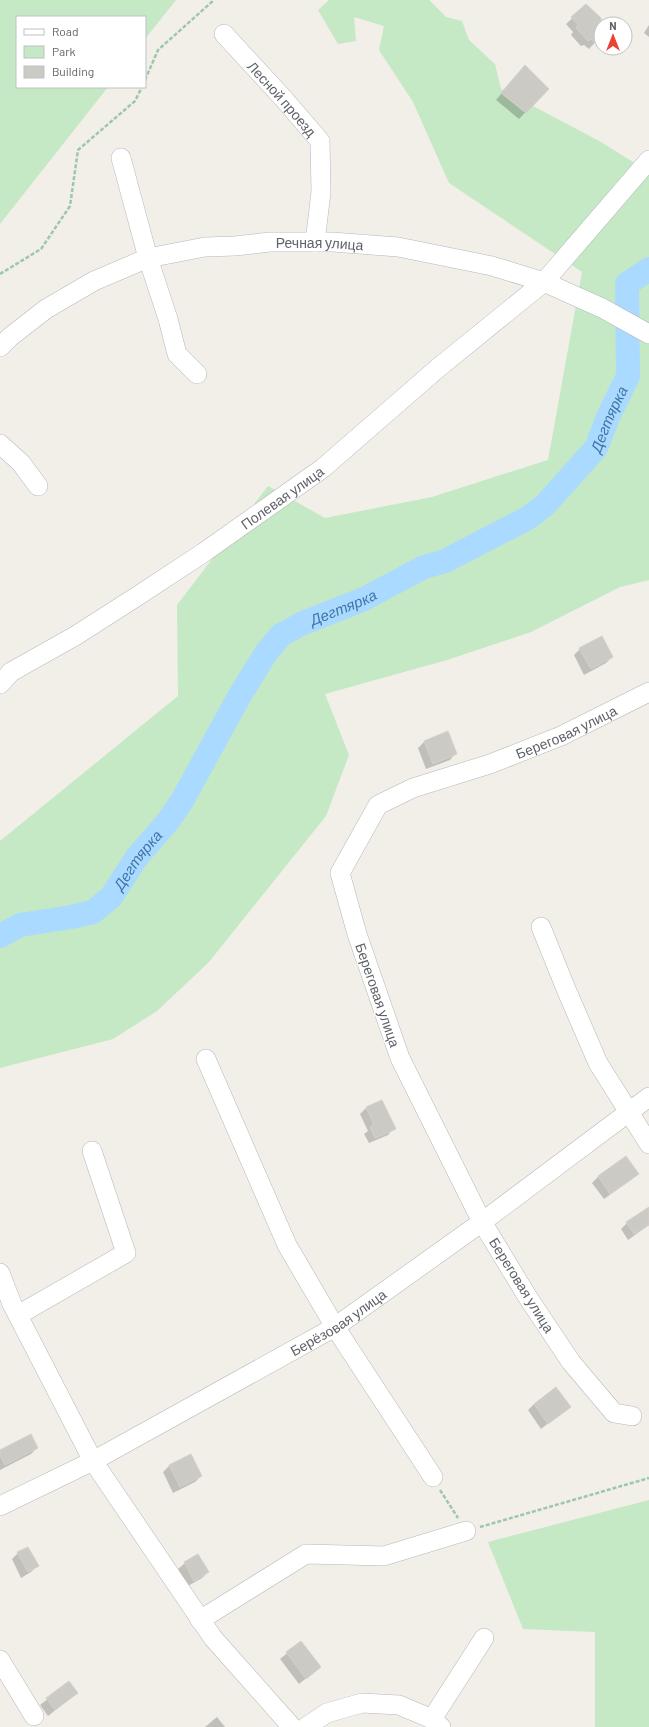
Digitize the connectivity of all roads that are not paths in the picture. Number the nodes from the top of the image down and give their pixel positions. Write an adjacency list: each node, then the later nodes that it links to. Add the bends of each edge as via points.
1 (224, 34): 4 (street, Лесной проезд, via 320,141 321,192)
2 (121, 158): 5 (street)
3 (649, 160): 6 (street, Полевая улица)
4 (315, 242): 5 (street, Речная улица, via 270,242 205,247); 6 (street, Речная улица, via 425,251 492,266)
5 (148, 258): 8 (street, Речная улица, via 94,281 46,310); 9 (street, via 177,354)
6 (544, 282): 7 (street, Речная улица, via 602,308); 12 (street, Полевая улица, via 438,368 323,468 203,553 75,636 11,672)
7 (649, 334)
8 (0, 347)
9 (197, 374)
10 (0, 444): 11 (street, via 21,463)
11 (38, 486)
12 (0, 684)
13 (649, 692): 20 (street, Береговая улица, via 561,736 490,764 413,788 378,805 340,873 357,934 400,1058)
14 (541, 927): 17 (street, via 598,1063)
15 (206, 1059): 23 (street, via 287,1246)
16 (649, 1097): 17 (street, Берёзовая улица)
17 (629, 1113): 18 (street); 20 (street, Берёзовая улица)
18 (649, 1144)
19 (92, 1151): 22 (street, via 126,1253)
20 (482, 1222): 23 (street, Берёзовая улица); 24 (street, Береговая улица, via 571,1362 614,1413)
21 (0, 1273): 22 (street)
22 (18, 1314): 25 (street)
23 (335, 1326): 25 (street, Берёзовая улица); 26 (street)
24 (632, 1416)
25 (94, 1461): 27 (street, Берёзовая улица); 29 (street)
26 (433, 1477)
27 (0, 1506)
28 (466, 1531): 29 (street, via 384,1556 306,1554)
29 (200, 1620): 34 (street)
30 (484, 1638): 33 (street)
31 (0, 1660): 32 (street)
32 (34, 1716)
33 (437, 1723): 35 (street, via 399,1705 362,1703 327,1713)
34 (292, 1727)
35 (306, 1727)

